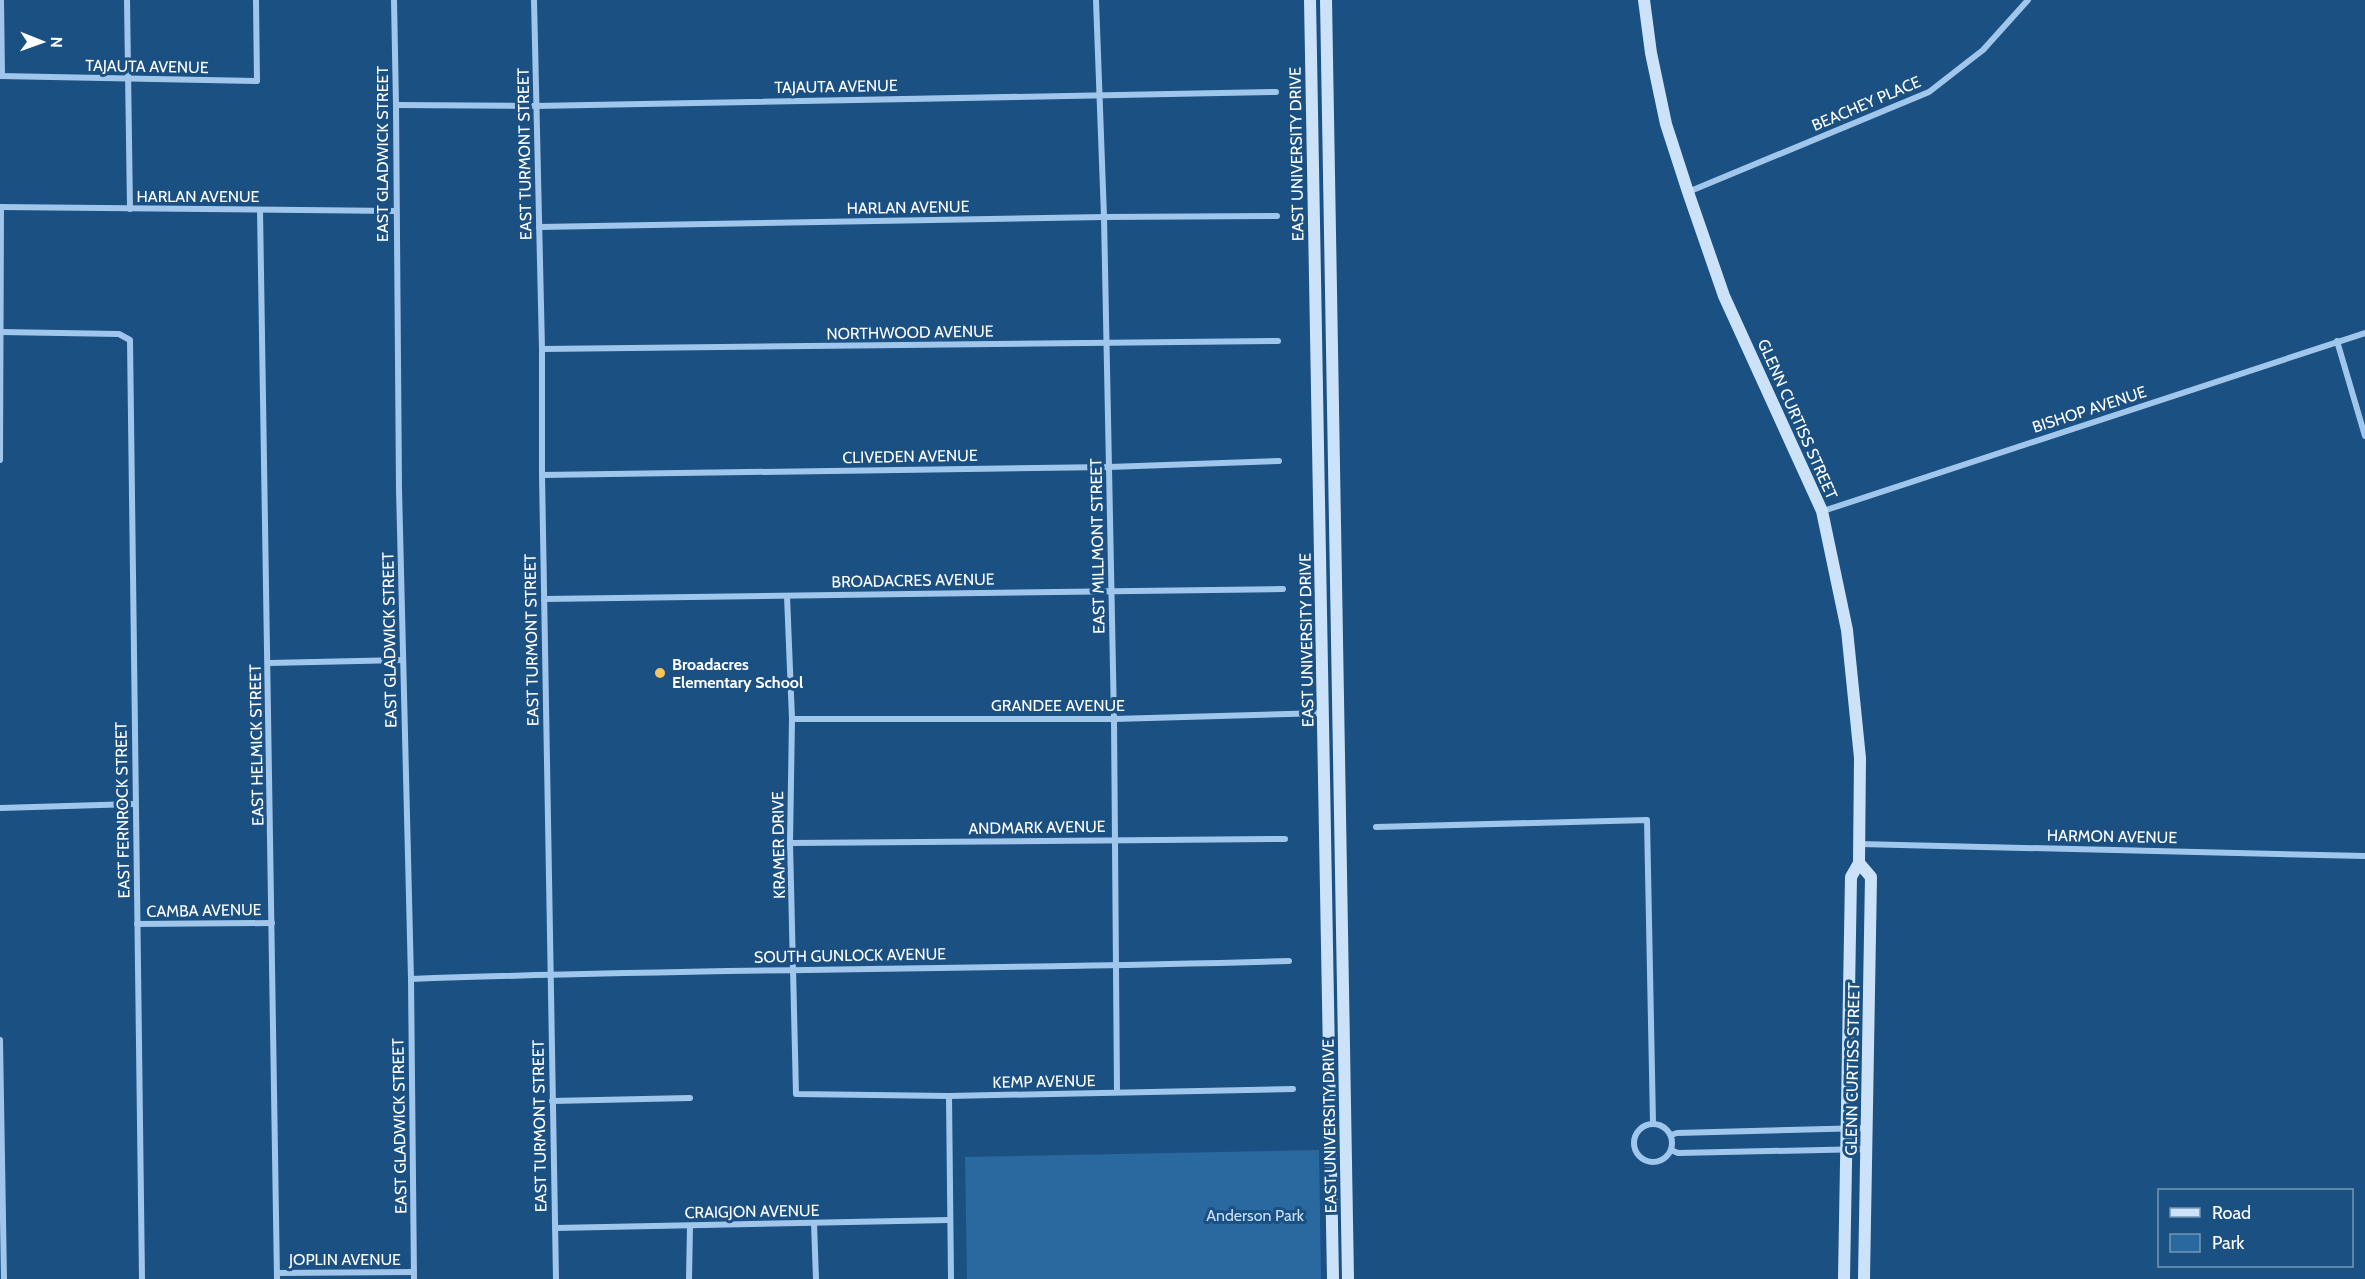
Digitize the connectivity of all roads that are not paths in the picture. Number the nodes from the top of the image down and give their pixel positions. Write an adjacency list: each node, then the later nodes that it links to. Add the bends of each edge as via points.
1 (1, 0): 11 (street)
2 (127, 0): 12 (street)
3 (256, 0): 12 (street, TAJAUTA AVENUE, via 257,81)
4 (394, 0): 15 (street, EAST GLADWICK STREET)
5 (534, 0): 16 (street, EAST TURMONT STREET)
6 (1096, 0): 14 (street, EAST MILLMONT STREET)
7 (1310, 0): 43 (street, EAST UNIVERSITY DRIVE)
8 (1326, 0): 44 (street, EAST UNIVERSITY DRIVE)
9 (1644, 0): 17 (street, GLENN CURTISS STREET, via 1666,123)
10 (2028, 0): 17 (street, BEACHEY PLACE, via 1983,50 1929,92)
11 (1, 76): 12 (street, TAJAUTA AVENUE)
12 (128, 79): 19 (street)
13 (1276, 92): 14 (street, TAJAUTA AVENUE)
14 (1099, 94): 16 (street, TAJAUTA AVENUE); 23 (street, EAST MILLMONT STREET)
15 (396, 105): 16 (street, TAJAUTA AVENUE); 21 (street, EAST GLADWICK STREET)
16 (536, 106): 24 (street, EAST TURMONT STREET)
17 (1688, 192): 36 (street, GLENN CURTISS STREET, via 1724,296)
18 (1, 207): 19 (street, HARLAN AVENUE); 25 (street)
19 (130, 209): 20 (street, HARLAN AVENUE)
20 (260, 210): 21 (street, HARLAN AVENUE); 42 (street, EAST HELMICK STREET)
21 (396, 211): 41 (street, EAST GLADWICK STREET)
22 (1277, 216): 23 (street, HARLAN AVENUE)
23 (1104, 217): 24 (street, HARLAN AVENUE); 29 (street, EAST MILLMONT STREET)
24 (539, 227): 30 (street, EAST TURMONT STREET)
25 (1, 332): 32 (street); 47 (street, EAST FERNROCK STREET, via 119,334 130,340)
26 (2365, 333): 28 (street, BISHOP AVENUE)
27 (1278, 341): 29 (street, NORTHWOOD AVENUE)
28 (2337, 341): 31 (street); 36 (street, BISHOP AVENUE)
29 (1106, 343): 30 (street, NORTHWOOD AVENUE); 34 (street, EAST MILLMONT STREET)
30 (542, 349): 35 (street, EAST TURMONT STREET)
31 (2365, 436)
32 (0, 460)
33 (1279, 461): 34 (street, CLIVEDEN AVENUE)
34 (1109, 467): 35 (street, CLIVEDEN AVENUE); 38 (street, EAST MILLMONT STREET)
35 (542, 475): 40 (street, EAST TURMONT STREET)
36 (1822, 511): 53 (street, GLENN CURTISS STREET, via 1847,630 1860,758)
37 (1283, 589): 38 (street, BROADACRES AVENUE)
38 (1111, 590): 39 (street, BROADACRES AVENUE); 46 (street, EAST MILLMONT STREET)
39 (787, 596): 40 (street, BROADACRES AVENUE); 45 (street, KRAMER DRIVE)
40 (544, 599): 61 (street, EAST TURMONT STREET)
41 (403, 660): 42 (street); 62 (street, EAST GLADWICK STREET)
42 (269, 663): 56 (street, EAST HELMICK STREET)
43 (1324, 713): 44 (street); 46 (street, GRANDEE AVENUE); 89 (street, EAST UNIVERSITY DRIVE)
44 (1338, 713): 90 (street, EAST UNIVERSITY DRIVE)
45 (792, 719): 46 (street, GRANDEE AVENUE); 52 (street, KRAMER DRIVE)
46 (1114, 719): 51 (street, EAST MILLMONT STREET)
47 (134, 804): 48 (street); 57 (street, EAST FERNROCK STREET)
48 (0, 808)
49 (1376, 827): 70 (street, via 1647,820)
50 (1285, 839): 51 (street, ANDMARK AVENUE)
51 (1114, 840): 52 (street, ANDMARK AVENUE); 59 (street, EAST MILLMONT STREET)
52 (790, 843): 60 (street, KRAMER DRIVE)
53 (1859, 844): 54 (street, HARMON AVENUE); 55 (street, GLENN CURTISS STREET)
54 (2365, 856)
55 (1859, 863): 71 (street, GLENN CURTISS STREET, via 1871,877); 72 (street, GLENN CURTISS STREET, via 1851,877)
56 (272, 922): 57 (street, CAMBA AVENUE); 81 (street, EAST HELMICK STREET)
57 (137, 924): 84 (street, EAST FERNROCK STREET)
58 (1289, 961): 59 (street, SOUTH GUNLOCK AVENUE)
59 (1116, 966): 60 (street, SOUTH GUNLOCK AVENUE); 65 (street, EAST MILLMONT STREET)
60 (794, 969): 61 (street, SOUTH GUNLOCK AVENUE); 66 (street, KRAMER DRIVE)
61 (550, 974): 62 (street, SOUTH GUNLOCK AVENUE); 69 (street, EAST TURMONT STREET)
62 (411, 979): 82 (street, EAST GLADWICK STREET)
63 (0, 1040): 83 (street)
64 (1293, 1089): 65 (street, KEMP AVENUE)
65 (1117, 1092): 67 (street, KEMP AVENUE)
66 (796, 1094): 67 (street, KEMP AVENUE)
67 (949, 1096): 77 (street)
68 (690, 1098): 69 (street)
69 (552, 1101): 80 (street, EAST TURMONT STREET)
70 (1653, 1123): 73 (street, via 1661,1125); 76 (street, via 1639,1128 1635,1135 1633,1142 1639,1156 1653,1162 1666,1157)
71 (1867, 1128): 72 (street); 75 (street, GLENN CURTISS STREET)
72 (1846, 1129): 73 (street); 74 (street, GLENN CURTISS STREET)
73 (1671, 1136): 76 (street)
74 (1846, 1149): 75 (street); 76 (street, via 1678,1153); 91 (street, GLENN CURTISS STREET)
75 (1867, 1149): 92 (street, GLENN CURTISS STREET)
76 (1671, 1150)
77 (950, 1220): 78 (street, CRAIGJON AVENUE); 88 (street)
78 (814, 1222): 79 (street, CRAIGJON AVENUE); 87 (street)
79 (690, 1226): 80 (street, CRAIGJON AVENUE); 86 (street)
80 (555, 1228): 85 (street, EAST TURMONT STREET)
81 (277, 1276): 82 (street, JOPLIN AVENUE)
82 (414, 1276)
83 (4, 1279)
84 (142, 1279)
85 (556, 1279)
86 (689, 1279)
87 (816, 1279)
88 (951, 1279)
89 (1333, 1279)
90 (1348, 1279)
91 (1844, 1279)
92 (1864, 1279)

